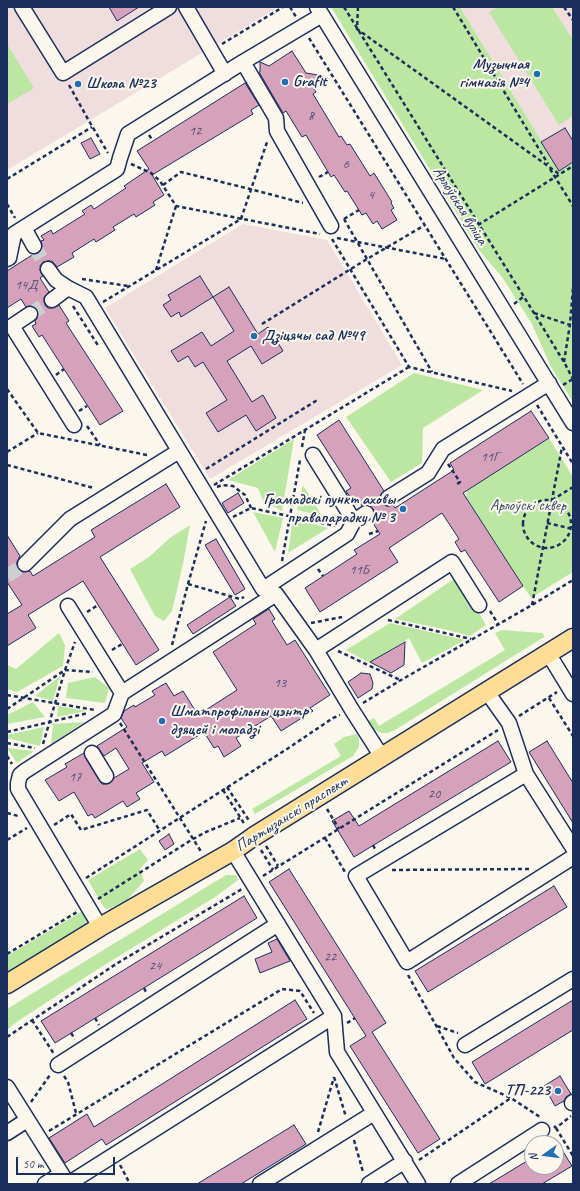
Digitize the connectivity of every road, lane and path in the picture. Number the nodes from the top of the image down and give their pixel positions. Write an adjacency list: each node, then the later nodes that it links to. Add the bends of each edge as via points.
1 (22, 7): 16 (street)
2 (169, 7): 16 (street)
3 (186, 7): 17 (street)
4 (283, 7): 14 (path)
5 (290, 7): 12 (path)
6 (344, 7): 13 (path)
7 (358, 7): 13 (path)
8 (453, 7): 21 (path)
9 (564, 7): 11 (path)
10 (320, 11): 12 (street); 66 (street, Арлоўская вуліца)
11 (573, 20)
12 (302, 27): 15 (street); 39 (path)
13 (357, 29): 21 (path); 40 (path)
14 (217, 47)
15 (243, 62): 17 (street); 18 (street)
16 (63, 74): 19 (path)
17 (226, 74): 20 (street, via 128,134)
18 (276, 118): 31 (path); 35 (street, via 276,130)
19 (92, 127): 20 (path, via 108,153); 28 (path)
20 (120, 158): 30 (path, via 151,173); 38 (street, via 117,169)
21 (549, 166): 25 (path); 27 (path)
22 (573, 166): 25 (path)
23 (316, 170): 26 (path)
24 (328, 172): 26 (path)
25 (560, 174): 27 (path)
26 (319, 177): 29 (path)
27 (555, 177): 34 (path); 40 (path)
28 (7, 180)
29 (323, 183)
30 (163, 185): 31 (path, via 181,172); 33 (path)
31 (250, 189): 35 (path); 37 (path)
32 (7, 204): 38 (path)
33 (176, 206): 37 (path); 50 (path)
34 (573, 206)
35 (321, 208): 41 (street); 41 (path, via 342,216)
36 (359, 210): 41 (path)
37 (241, 219): 41 (path); 50 (path)
38 (20, 224): 43 (street); 45 (street, via 14,234)
39 (425, 225): 44 (path); 47 (path)
40 (478, 225): 56 (path)
41 (333, 227): 42 (path)
42 (357, 242): 44 (path); 46 (path); 49 (path, via 331,237)
43 (34, 246)
44 (386, 248): 46 (path); 47 (path)
45 (7, 259)
46 (367, 259): 49 (path); 63 (path)
47 (446, 260): 68 (path)
48 (48, 269): 51 (street, via 56,280)
49 (350, 269): 58 (path); 61 (path)
50 (156, 270): 52 (path)
51 (72, 283): 52 (path); 54 (street); 55 (street)
52 (129, 286): 55 (path)
53 (573, 288): 59 (path)
54 (52, 300)
55 (93, 308): 77 (street)
56 (534, 313): 59 (path); 60 (path)
57 (30, 314): 71 (street, via 12,326)
58 (262, 324)
59 (572, 325): 60 (path)
60 (564, 362): 65 (path)
61 (409, 367): 63 (path); 73 (path)
62 (64, 369): 64 (path)
63 (432, 372): 68 (path)
64 (55, 376)
65 (573, 379): 66 (path)
66 (554, 385): 68 (street); 72 (street, Арлоўская вуліца)
67 (7, 389): 74 (path)
68 (530, 395): 75 (path); 87 (street, via 443,449 428,473)
69 (320, 399): 82 (path)
70 (87, 406): 71 (path)
71 (76, 418)
72 (573, 423)
73 (305, 430): 85 (path); 92 (path)
74 (38, 433): 76 (path); 77 (path, via 156,457)
75 (562, 447): 80 (path); 88 (path)
76 (7, 452)
77 (174, 454): 85 (street); 86 (street)
78 (312, 455): 95 (street)
79 (448, 463): 83 (path, via 460,482)
80 (573, 464)
81 (7, 465): 86 (path)
82 (204, 469)
83 (457, 484)
84 (573, 487): 88 (path)
85 (208, 491): 89 (path, via 222,485 233,486 245,495); 106 (street)
86 (112, 493): 100 (street, via 70,519)
87 (388, 498)
88 (552, 500): 94 (path); 96 (path, via 566,509); 99 (path, via 537,502 530,507 524,522 527,537)
89 (251, 508): 92 (path); 93 (path)
90 (366, 513): 95 (street)
91 (207, 516): 105 (path)
92 (290, 516): 95 (path); 103 (path)
93 (229, 518)
94 (547, 523): 96 (path); 99 (path)
95 (352, 525): 103 (street, via 347,534)
96 (572, 529): 99 (path, via 566,540 559,545 552,548)
97 (378, 531): 98 (path)
98 (369, 534)
99 (543, 547): 110 (path)
100 (25, 564)
101 (318, 568): 102 (path)
102 (323, 576)
103 (279, 579): 106 (street)
104 (573, 580): 110 (path)
105 (188, 584): 107 (path, via 240,599); 120 (path)
106 (270, 591): 117 (street); 120 (street)
107 (247, 596)
108 (98, 605): 112 (path)
109 (479, 605): 117 (street, via 452,562)
110 (532, 605): 115 (path)
111 (68, 606): 122 (street)
112 (88, 611)
113 (388, 620): 115 (path)
114 (573, 638): 119 (main road, Партызанскі праспект)
115 (471, 640): 123 (path)
116 (122, 644): 118 (path)
117 (320, 647): 123 (path); 132 (street)
118 (112, 650)
119 (548, 653): 124 (street); 125 (main road, Партызанскі праспект)
120 (167, 663): 126 (street)
121 (65, 670): 122 (path); 128 (path); 130 (path)
122 (109, 672): 126 (street)
123 (401, 680): 132 (path)
124 (570, 690): 129 (path)
125 (487, 692): 135 (street); 140 (main road, Партызанскі праспект)
126 (122, 693): 133 (street)
127 (7, 695): 128 (path)
128 (24, 698): 130 (path); 131 (path)
129 (549, 698): 135 (path); 138 (path)
130 (56, 703): 134 (path); 134 (path, via 99,711)
131 (7, 709)
132 (352, 710): 140 (street); 145 (path, via 334,718)
133 (114, 714): 137 (street); 145 (path)
134 (50, 722): 136 (path); 139 (path, via 42,749)
135 (509, 723): 141 (street); 147 (path)
136 (7, 732)
137 (82, 735): 142 (street); 161 (street, via 20,775 18,789)
138 (573, 736)
139 (7, 743)
140 (382, 757): 143 (main road, Партызанскі праспект)
141 (526, 774): 151 (street); 153 (street, via 356,876 407,962)
142 (106, 776)
143 (320, 797): 147 (path); 152 (main road, Партызанскі праспект)
144 (240, 818): 150 (path)
145 (180, 819): 150 (path)
146 (52, 826): 148 (path, via 71,814 81,830 147,810)
147 (339, 828): 149 (path)
148 (160, 831)
149 (325, 838): 157 (path); 158 (path)
150 (194, 839): 154 (path); 159 (path)
151 (573, 848)
152 (233, 851): 154 (main road, Партызанскі праспект); 158 (street)
153 (573, 857)
154 (209, 866): 161 (main road, Партызанскі праспект)
155 (530, 869): 156 (path)
156 (389, 870)
157 (346, 874)
158 (253, 883): 160 (street); 168 (path, via 116,964)
159 (97, 900)
160 (278, 924): 167 (street); 170 (street)
161 (100, 927): 164 (main road, Партызанскі праспект)
162 (404, 969): 173 (path, via 455,1059 475,1082)
163 (573, 979): 169 (street)
164 (7, 984)
165 (355, 1018): 167 (path)
166 (318, 1019): 180 (path, via 300,991 282,989)
167 (340, 1020): 175 (street, via 337,1052); 182 (street)
168 (7, 1037)
169 (465, 1045)
170 (58, 1065): 176 (path)
171 (334, 1077): 181 (path)
172 (7, 1087): 176 (street)
173 (511, 1098): 177 (path); 184 (path)
174 (573, 1106): 178 (path)
175 (374, 1113): 184 (street); 188 (street)
176 (25, 1116): 179 (street); 180 (street)
177 (545, 1124): 178 (path); 191 (street)
178 (556, 1128): 183 (path)
179 (7, 1133)
180 (38, 1137): 185 (street)
181 (316, 1137)
182 (113, 1155): 185 (street, via 68,1184); 187 (path)
183 (573, 1156)
184 (407, 1164): 189 (street); 190 (street)
185 (61, 1174): 186 (street)
186 (45, 1184)
187 (130, 1184)
188 (260, 1184)
189 (369, 1184)
190 (418, 1184)
191 (458, 1184)

